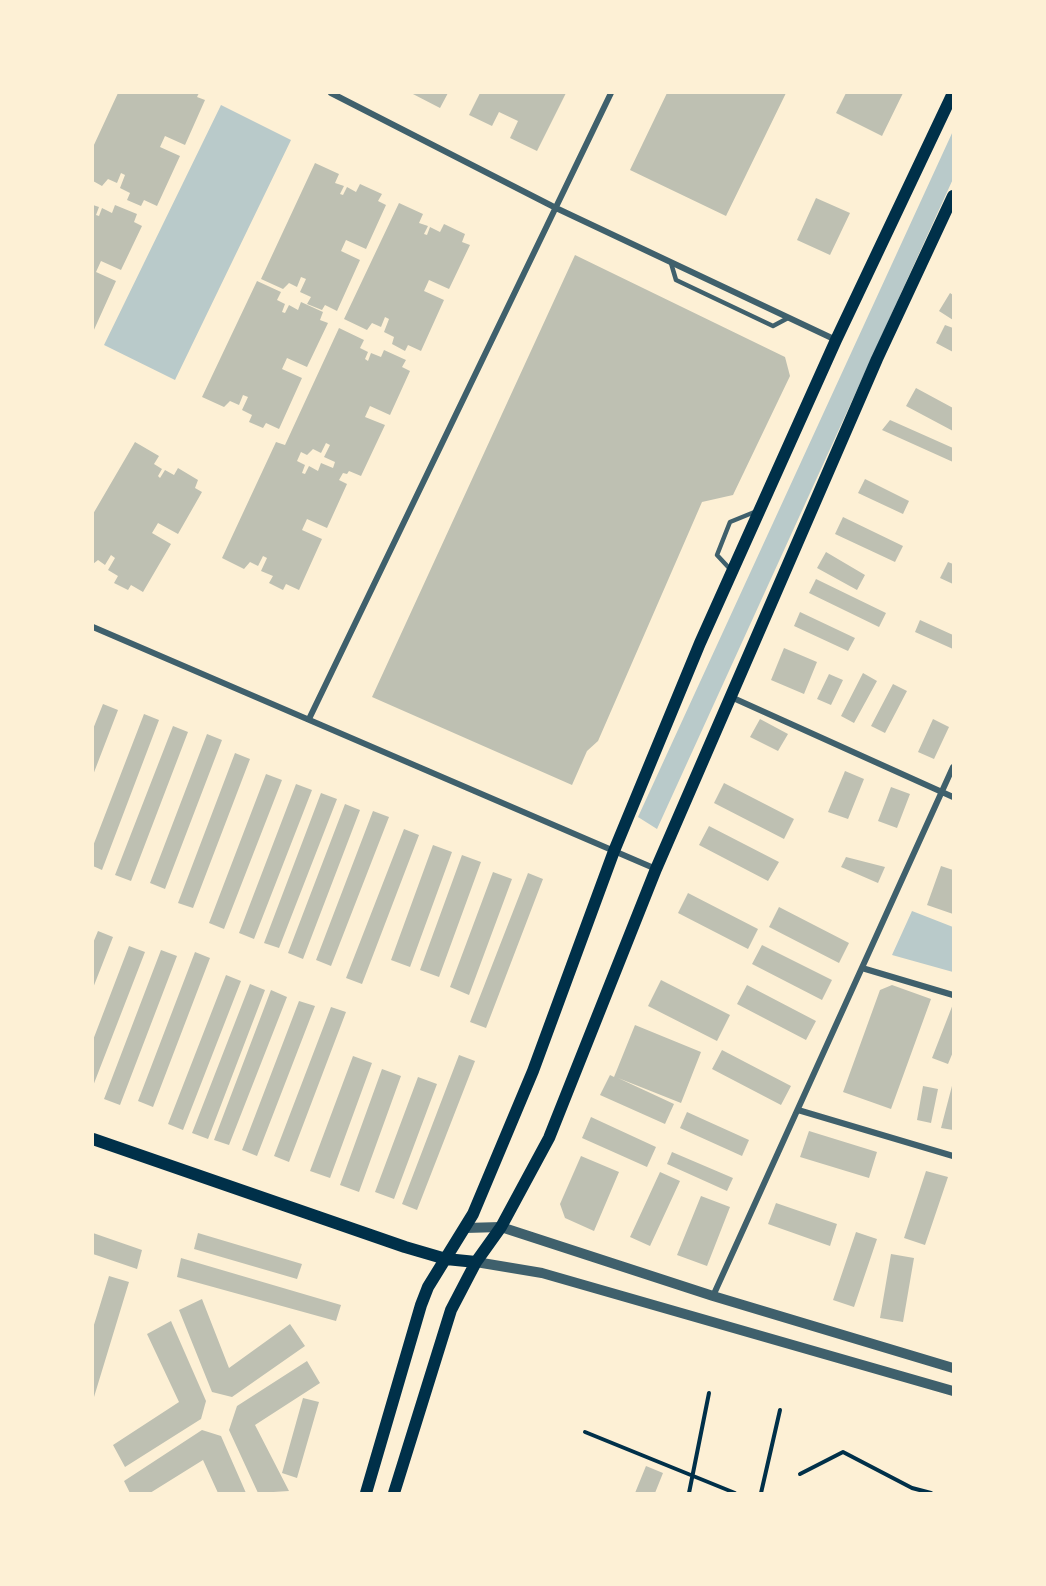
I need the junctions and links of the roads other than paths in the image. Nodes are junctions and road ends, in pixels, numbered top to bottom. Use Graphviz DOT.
graph roads {
  1 [pos="331,93"];
  2 [pos="611,93"];
  3 [pos="952,93"];
  4 [pos="953,195"];
  5 [pos="556,208"];
  6 [pos="671,263"];
  7 [pos="788,318"];
  8 [pos="836,340"];
  9 [pos="760,510"];
  10 [pos="733,571"];
  11 [pos="93,627"];
  12 [pos="730,697"];
  13 [pos="309,719"];
  14 [pos="953,767"];
  15 [pos="942,792"];
  16 [pos="953,797"];
  17 [pos="614,851"];
  18 [pos="656,869"];
  19 [pos="862,968"];
  20 [pos="953,995"];
  21 [pos="798,1110"];
  22 [pos="93,1139"];
  23 [pos="953,1156"];
  24 [pos="501,1227"];
  25 [pos="465,1228"];
  26 [pos="446,1259"];
  27 [pos="476,1262"];
  28 [pos="713,1296"];
  29 [pos="953,1368"];
  30 [pos="953,1391"];
  31 [pos="366,1493"];
  32 [pos="394,1493"];
  1 -- 5 [label="street"];
  2 -- 5 [label="street"];
  3 -- 8 [label="main road"];
  4 -- 12 [label="main road"];
  5 -- 6 [label="street"];
  5 -- 13 [label="street"];
  6 -- 7 [label="street"];
  6 -- 7 [label="lane"];
  7 -- 8 [label="street"];
  8 -- 9 [label="main road"];
  9 -- 10 [label="main road"];
  9 -- 10 [label="lane"];
  10 -- 17 [label="main road"];
  11 -- 13 [label="street"];
  12 -- 15 [label="street"];
  12 -- 18 [label="main road"];
  13 -- 17 [label="street"];
  14 -- 15 [label="street"];
  15 -- 16 [label="street"];
  15 -- 19 [label="street"];
  17 -- 18 [label="street"];
  17 -- 25 [label="main road"];
  18 -- 24 [label="main road"];
  19 -- 20 [label="street"];
  19 -- 21 [label="street"];
  21 -- 23 [label="street"];
  21 -- 28 [label="street"];
  22 -- 26 [label="main road"];
  24 -- 25 [label="street"];
  24 -- 27 [label="main road"];
  24 -- 28 [label="street"];
  25 -- 26 [label="main road"];
  26 -- 27 [label="main road"];
  26 -- 31 [label="main road"];
  27 -- 30 [label="street"];
  27 -- 32 [label="main road"];
  28 -- 29 [label="street"];
}
